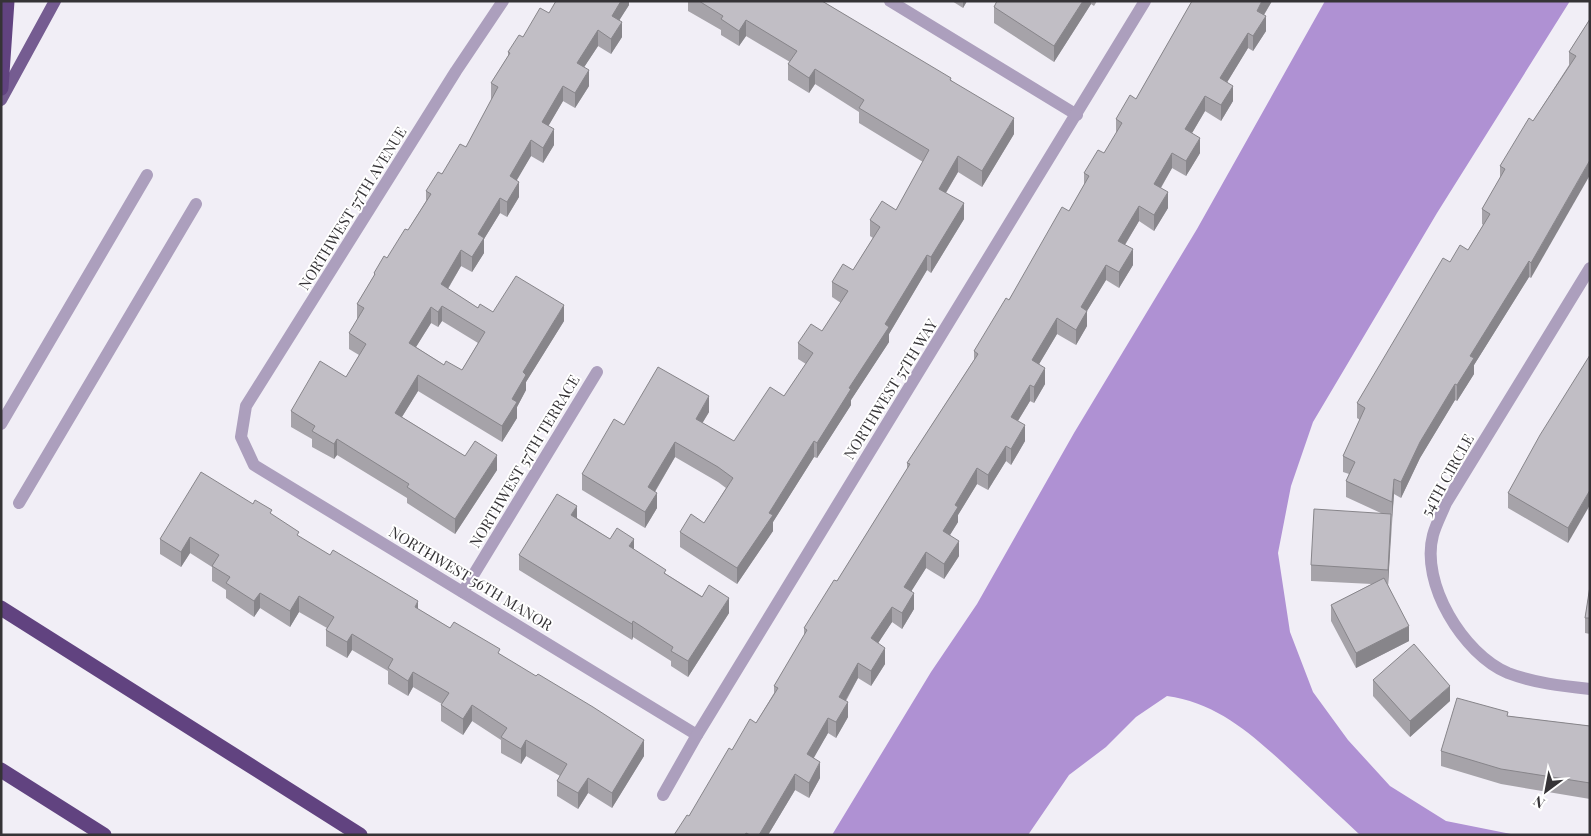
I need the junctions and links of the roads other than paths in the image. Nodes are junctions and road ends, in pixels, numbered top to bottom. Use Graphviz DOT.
graph roads {
  1 [pos="7,1"];
  2 [pos="55,1"];
  3 [pos="503,1"];
  4 [pos="890,1"];
  5 [pos="1145,1"];
  6 [pos="1,88"];
  7 [pos="1,100"];
  8 [pos="1077,115"];
  9 [pos="147,175"];
  10 [pos="196,204"];
  11 [pos="1590,268"];
  12 [pos="597,372"];
  13 [pos="1,424"];
  14 [pos="241,437"];
  15 [pos="19,503"];
  16 [pos="463,592"];
  17 [pos="1,608"];
  18 [pos="1590,689"];
  19 [pos="697,735"];
  20 [pos="1,770"];
  21 [pos="663,795"];
  22 [pos="104,835"];
  23 [pos="360,835"];
  1 -- 6 [label="highway"];
  2 -- 7 [label="main road"];
  3 -- 14 [label="street, NORTHWEST 57TH AVENUE"];
  4 -- 8 [label="street"];
  5 -- 8 [label="street, NORTHWEST 57TH WAY"];
  8 -- 19 [label="street, NORTHWEST 57TH WAY"];
  9 -- 13 [label="street"];
  10 -- 15 [label="street"];
  11 -- 18 [label="street, 54TH CIRCLE"];
  12 -- 16 [label="street, NORTHWEST 57TH TERRACE"];
  14 -- 16 [label="street, NORTHWEST 56TH MANOR"];
  16 -- 19 [label="street, NORTHWEST 56TH MANOR"];
  17 -- 23 [label="highway"];
  19 -- 21 [label="street, NORTHWEST 57TH WAY"];
  20 -- 22 [label="highway"];
}
